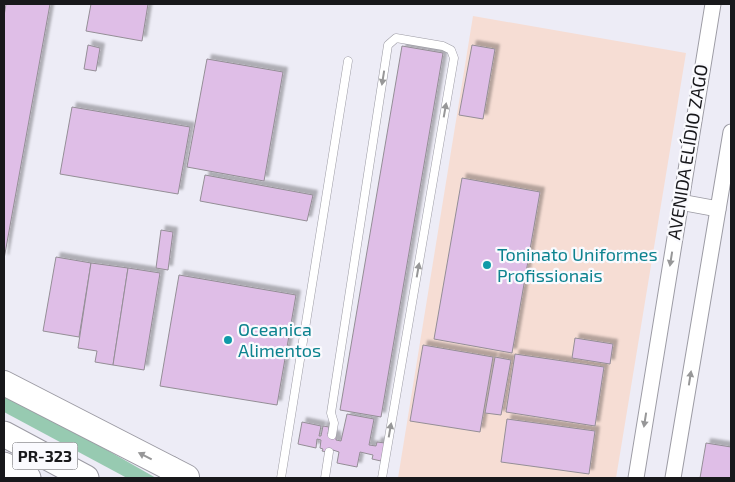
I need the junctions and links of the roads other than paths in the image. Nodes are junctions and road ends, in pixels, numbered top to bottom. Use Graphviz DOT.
graph roads {
  1 [pos="713,4"];
  2 [pos="348,61"];
  3 [pos="731,132"];
  4 [pos="680,202"];
  5 [pos="718,209"];
  6 [pos="4,383"];
  7 [pos="4,434"];
  8 [pos="332,435"];
  9 [pos="329,452"];
  10 [pos="4,465"];
  11 [pos="179,475"];
  12 [pos="28,478"];
  13 [pos="86,478"];
  14 [pos="281,478"];
  15 [pos="325,478"];
  16 [pos="382,478"];
  17 [pos="636,478"];
  18 [pos="673,478"];
  1 -- 4 [label="street, AVENIDA ELÍDIO ZAGO"];
  2 -- 14 [label="lane"];
  3 -- 5 [label="street"];
  4 -- 5 [label="street"];
  4 -- 17 [label="street, AVENIDA ELÍDIO ZAGO, one-way"];
  18 -- 5 [label="street, one-way"];
  11 -- 6 [label="main road, one-way"];
  7 -- 13 [label="highway, PR-323"];
  16 -- 8 [label="lane, one-way"];
  9 -- 15 [label="lane"];
  10 -- 12 [label="highway, PR-323"];
}
